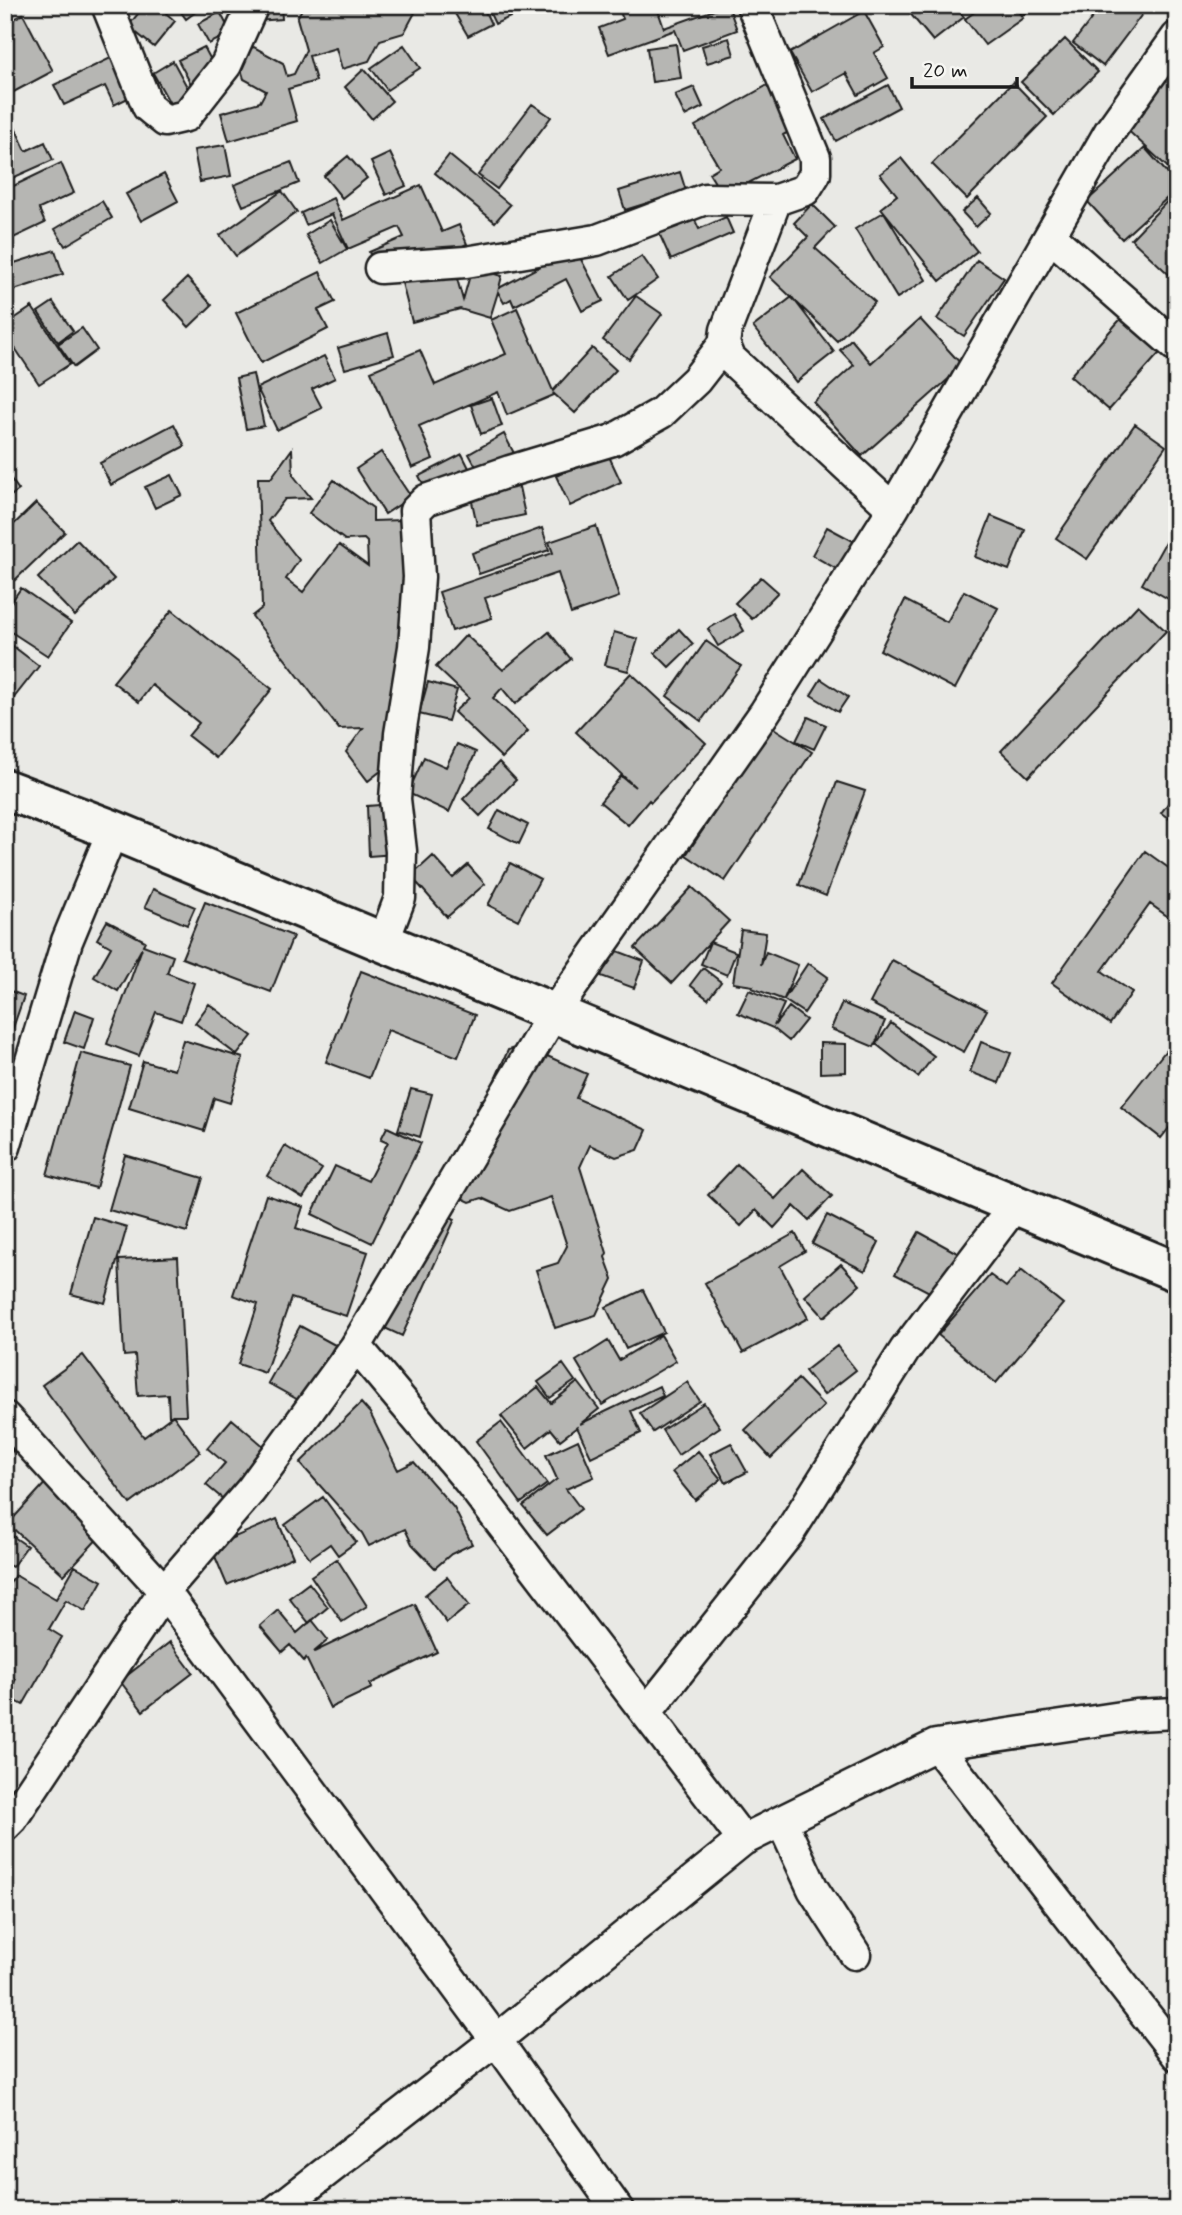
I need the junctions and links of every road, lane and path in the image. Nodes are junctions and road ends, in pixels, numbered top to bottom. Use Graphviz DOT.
graph roads {
  1 [pos="107,5"];
  2 [pos="253,5"];
  3 [pos="752,5"];
  4 [pos="1177,37"];
  5 [pos="776,200"];
  6 [pos="1050,236"];
  7 [pos="380,268"];
  8 [pos="724,344"];
  9 [pos="1177,347"];
  10 [pos="893,509"];
  11 [pos="5,789"];
  12 [pos="113,830"];
  13 [pos="383,943"];
  14 [pos="552,1014"];
  15 [pos="5,1147"];
  16 [pos="1015,1205"];
  17 [pos="1177,1272"];
  18 [pos="356,1346"];
  19 [pos="5,1417"];
  20 [pos="164,1591"];
  21 [pos="646,1713"];
  22 [pos="1177,1713"];
  23 [pos="936,1745"];
  24 [pos="782,1822"];
  25 [pos="5,1826"];
  26 [pos="743,1840"];
  27 [pos="855,1954"];
  28 [pos="496,2040"];
  29 [pos="1177,2055"];
  30 [pos="277,2210"];
  31 [pos="618,2210"];
  1 -- 2 [label="street"];
  3 -- 5 [label="street"];
  4 -- 6 [label="street"];
  5 -- 7 [label="street"];
  5 -- 8 [label="street"];
  6 -- 9 [label="street"];
  6 -- 10 [label="street"];
  8 -- 10 [label="street"];
  8 -- 13 [label="street"];
  10 -- 14 [label="street"];
  11 -- 12 [label="main road"];
  12 -- 13 [label="main road"];
  12 -- 15 [label="street"];
  13 -- 14 [label="main road"];
  14 -- 16 [label="main road"];
  14 -- 18 [label="street"];
  16 -- 17 [label="main road"];
  16 -- 21 [label="street"];
  18 -- 20 [label="street"];
  18 -- 21 [label="street"];
  19 -- 20 [label="street"];
  20 -- 25 [label="street"];
  20 -- 28 [label="street"];
  21 -- 26 [label="street"];
  22 -- 23 [label="street"];
  23 -- 24 [label="street"];
  23 -- 29 [label="street"];
  24 -- 26 [label="street"];
  24 -- 27 [label="street"];
  26 -- 28 [label="street"];
  28 -- 30 [label="street"];
  28 -- 31 [label="street"];
}
